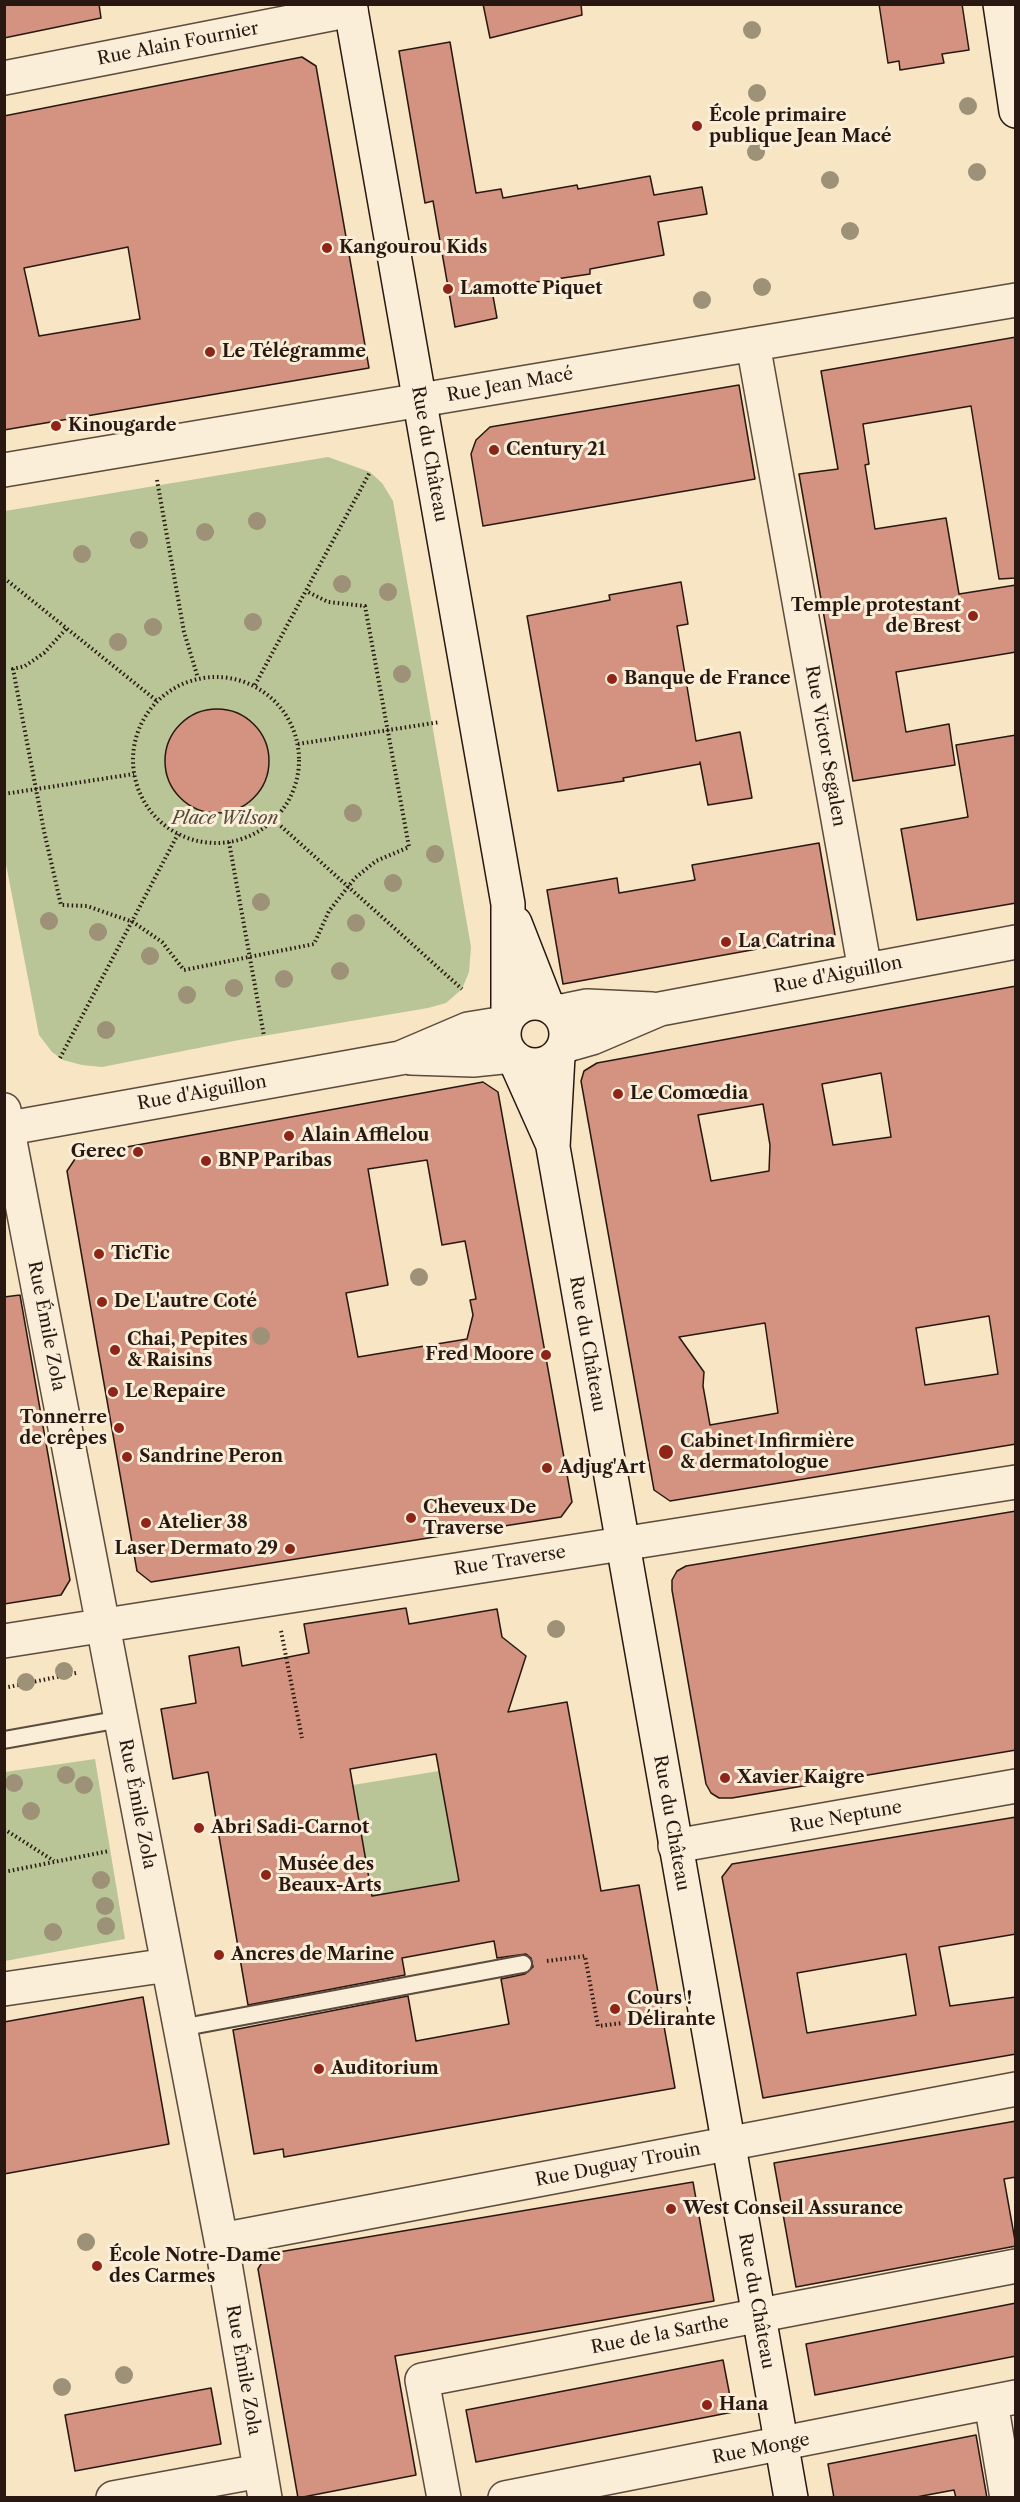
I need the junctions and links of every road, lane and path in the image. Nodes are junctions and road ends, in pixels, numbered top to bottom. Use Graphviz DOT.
graph roads {
  1 [pos="1000,4"];
  2 [pos="350,7"];
  3 [pos="4,78"];
  4 [pos="1016,111"];
  5 [pos="1016,300"];
  6 [pos="753,344"];
  7 [pos="419,400"];
  8 [pos="4,470"];
  9 [pos="370,472"];
  10 [pos="155,474"];
  11 [pos="4,578"];
  12 [pos="306,591"];
  13 [pos="66,629"];
  14 [pos="198,678"];
  15 [pos="255,686"];
  16 [pos="157,701"];
  17 [pos="443,721"];
  18 [pos="387,730"];
  19 [pos="298,744"];
  20 [pos="134,774"];
  21 [pos="36,790"];
  22 [pos="4,794"];
  23 [pos="274,820"];
  24 [pos="178,834"];
  25 [pos="229,842"];
  26 [pos="348,886"];
  27 [pos="508,904"];
  28 [pos="133,922"];
  29 [pos="1016,942"];
  30 [pos="250,958"];
  31 [pos="865,970"];
  32 [pos="462,989"];
  33 [pos="553,1009"];
  34 [pos="660,1009"];
  35 [pos="507,1020"];
  36 [pos="264,1036"];
  37 [pos="561,1051"];
  38 [pos="513,1057"];
  39 [pos="60,1058"];
  40 [pos="400,1058"];
  41 [pos="6,1122"];
  42 [pos="554,1147"];
  43 [pos="1016,1482"];
  44 [pos="622,1544"];
  45 [pos="275,1598"];
  46 [pos="103,1626"];
  47 [pos="4,1641"];
  48 [pos="84,1668"];
  49 [pos="4,1688"];
  50 [pos="121,1719"];
  51 [pos="302,1738"];
  52 [pos="4,1740"];
  53 [pos="1016,1786"];
  54 [pos="4,1829"];
  55 [pos="675,1846"];
  56 [pos="109,1851"];
  57 [pos="54,1861"];
  58 [pos="4,1872"];
  59 [pos="168,1965"];
  60 [pos="523,1965"];
  61 [pos="4,1989"];
  62 [pos="623,2023"];
  63 [pos="180,2028"];
  64 [pos="1016,2089"];
  65 [pos="729,2144"];
  66 [pos="220,2240"];
  67 [pos="1016,2266"];
  68 [pos="759,2316"];
  69 [pos="1003,2399"];
  70 [pos="780,2445"];
  71 [pos="263,2484"];
  72 [pos="538,2494"];
  73 [pos="113,2498"];
  74 [pos="444,2498"];
  75 [pos="505,2498"];
  76 [pos="791,2498"];
  77 [pos="1007,2498"];
  1 -- 4 [label="street"];
  2 -- 3 [label="street, Rue Alain Fournier"];
  2 -- 7 [label="street, Rue du Château"];
  5 -- 6 [label="street, Rue Jean Macé"];
  6 -- 7 [label="street, Rue Jean Macé"];
  6 -- 31 [label="street, Rue Victor Segalen"];
  7 -- 8 [label="street, Rue Jean Macé"];
  7 -- 27 [label="street, Rue du Château"];
  9 -- 12 [label="path"];
  10 -- 14 [label="path"];
  11 -- 13 [label="path"];
  12 -- 15 [label="path"];
  12 -- 18 [label="path"];
  13 -- 16 [label="path"];
  13 -- 21 [label="path"];
  14 -- 15 [label="path"];
  14 -- 16 [label="path"];
  15 -- 19 [label="path"];
  16 -- 20 [label="path"];
  17 -- 18 [label="path"];
  18 -- 19 [label="path"];
  18 -- 26 [label="path"];
  19 -- 23 [label="path"];
  20 -- 21 [label="path"];
  20 -- 24 [label="path"];
  21 -- 22 [label="path"];
  21 -- 28 [label="path"];
  23 -- 25 [label="path"];
  23 -- 26 [label="path"];
  24 -- 25 [label="path"];
  24 -- 28 [label="path"];
  25 -- 30 [label="path"];
  26 -- 30 [label="path"];
  26 -- 32 [label="path"];
  27 -- 33 [label="street, Rue du Château"];
  27 -- 35 [label="street, Rue du Château"];
  28 -- 30 [label="path"];
  28 -- 39 [label="path"];
  29 -- 31 [label="street, Rue d'Aiguillon"];
  30 -- 36 [label="path"];
  31 -- 34 [label="street, Rue d'Aiguillon"];
  33 -- 34 [label="street, Rue d'Aiguillon"];
  33 -- 35 [label="street"];
  33 -- 37 [label="street"];
  34 -- 37 [label="street, Rue d'Aiguillon"];
  35 -- 38 [label="street"];
  35 -- 40 [label="street, Rue d'Aiguillon"];
  37 -- 38 [label="street"];
  37 -- 42 [label="street, Rue du Château"];
  38 -- 40 [label="street, Rue d'Aiguillon"];
  38 -- 42 [label="street, Rue du Château"];
  40 -- 41 [label="street, Rue d'Aiguillon"];
  41 -- 46 [label="street, Rue Émile Zola"];
  42 -- 44 [label="street, Rue du Château"];
  43 -- 44 [label="street, Rue Traverse"];
  44 -- 45 [label="street, Rue Traverse"];
  44 -- 55 [label="street, Rue du Château"];
  45 -- 46 [label="street, Rue Traverse"];
  45 -- 51 [label="path"];
  46 -- 47 [label="street, Rue Traverse"];
  46 -- 50 [label="street, Rue Émile Zola"];
  48 -- 49 [label="path"];
  50 -- 52 [label="lane"];
  50 -- 59 [label="street, Rue Émile Zola"];
  53 -- 55 [label="street, Rue Neptune"];
  54 -- 57 [label="path"];
  55 -- 65 [label="street, Rue du Château"];
  56 -- 57 [label="path"];
  57 -- 58 [label="path"];
  59 -- 61 [label="street"];
  59 -- 63 [label="street, Rue Émile Zola"];
  60 -- 62 [label="path"];
  60 -- 63 [label="lane"];
  63 -- 66 [label="street, Rue Émile Zola"];
  64 -- 65 [label="street, Rue Duguay Trouin"];
  65 -- 66 [label="street, Rue Duguay Trouin"];
  65 -- 68 [label="street, Rue du Château"];
  66 -- 71 [label="street, Rue Émile Zola"];
  67 -- 68 [label="street, Rue de la Sarthe"];
  68 -- 70 [label="street, Rue du Château"];
  68 -- 74 [label="street, Rue de la Sarthe"];
  69 -- 70 [label="street, Rue Monge"];
  69 -- 77 [label="street"];
  70 -- 72 [label="street, Rue Monge"];
  70 -- 76 [label="street, Rue du Château"];
  71 -- 73 [label="street"];
  72 -- 75 [label="street, Rue Monge"];
}
